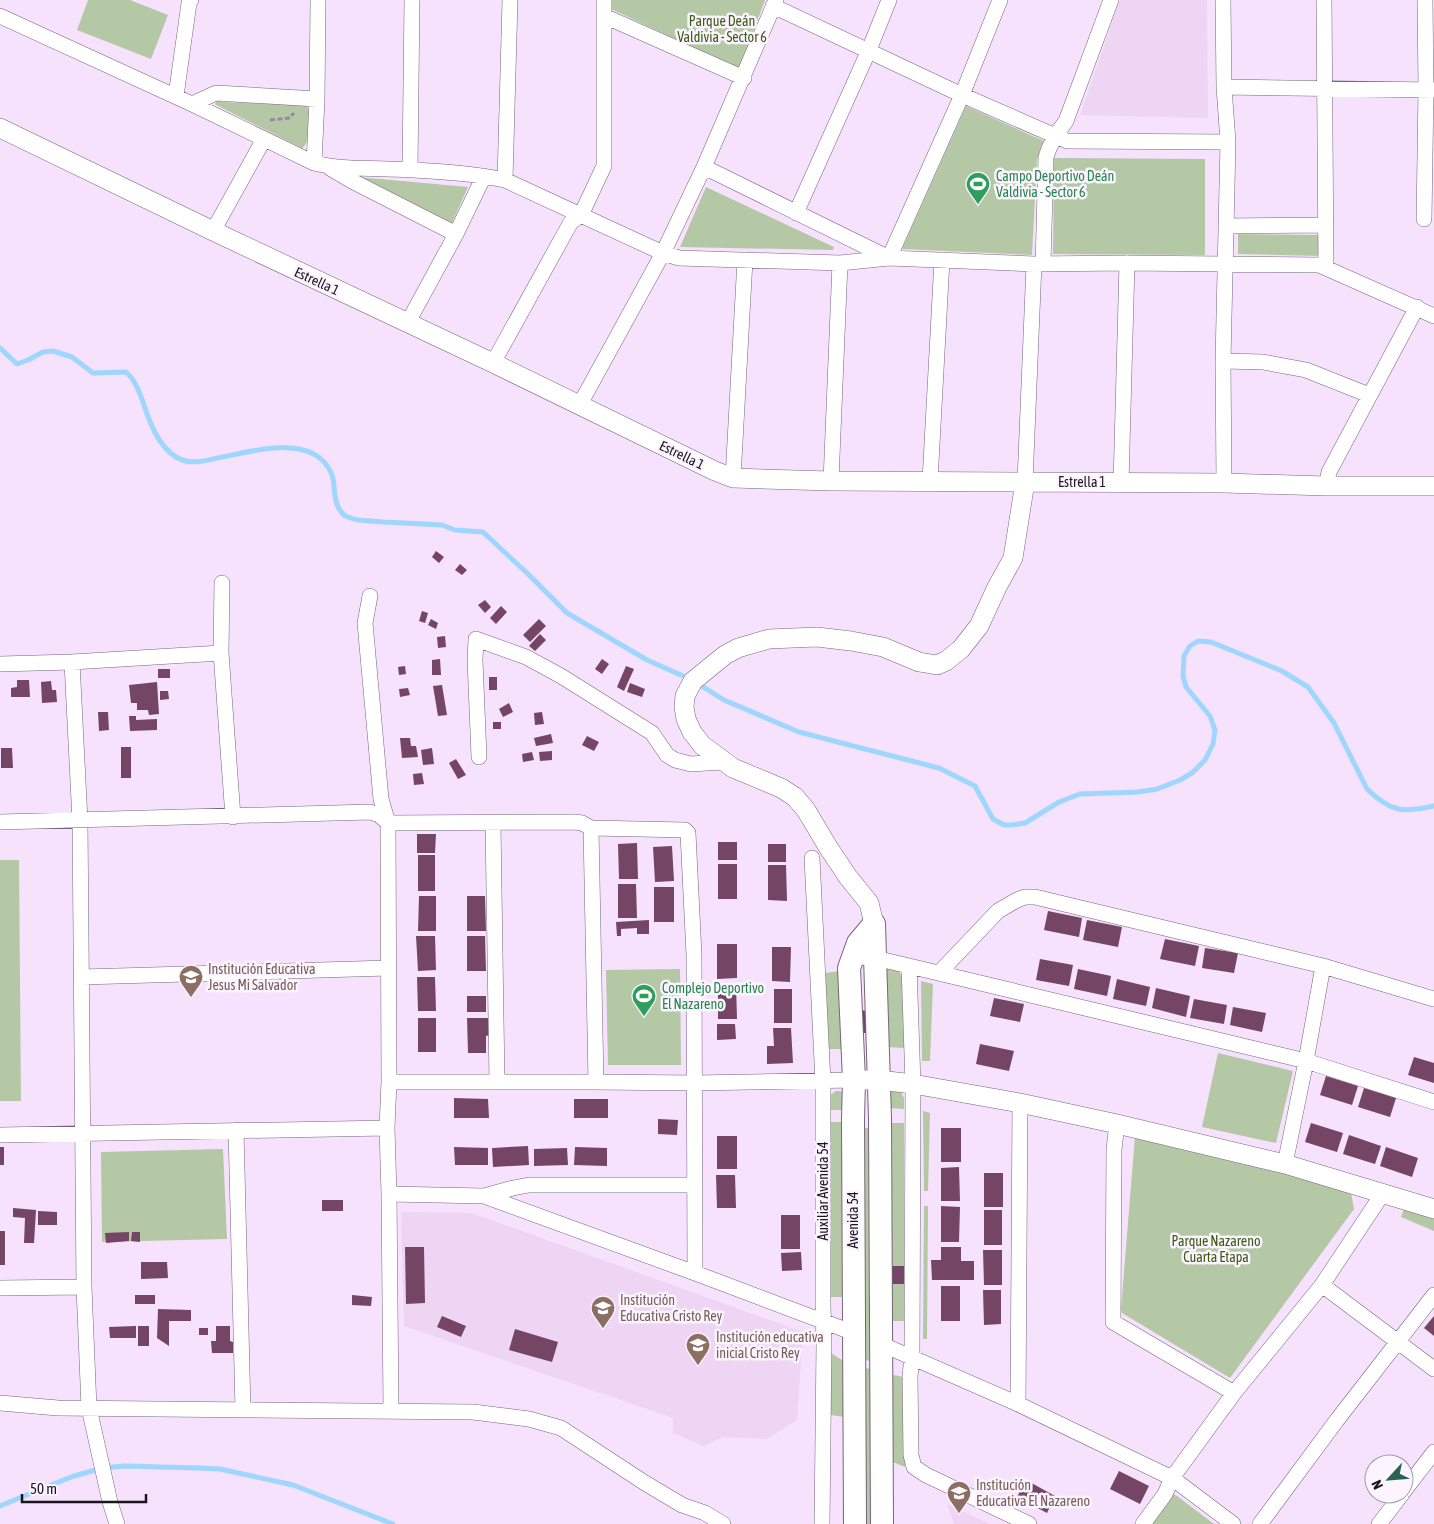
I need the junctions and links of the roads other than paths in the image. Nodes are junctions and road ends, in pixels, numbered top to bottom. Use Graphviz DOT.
graph roads {
  1 [pos="190,0"];
  2 [pos="318,0"];
  3 [pos="412,0"];
  4 [pos="510,0"];
  5 [pos="604,0"];
  6 [pos="889,0"];
  7 [pos="1000,0"];
  8 [pos="1111,0"];
  9 [pos="1222,0"];
  10 [pos="1324,0"];
  11 [pos="1425,0"];
  12 [pos="774,3"];
  13 [pos="0,16"];
  14 [pos="604,16"];
  15 [pos="869,50"];
  16 [pos="744,78"];
  17 [pos="1224,87"];
  18 [pos="1326,88"];
  19 [pos="1430,90"];
  20 [pos="962,95"];
  21 [pos="176,96"];
  22 [pos="317,99"];
  23 [pos="192,104"];
  24 [pos="0,128"];
  25 [pos="266,133"];
  26 [pos="1055,137"];
  27 [pos="1228,142"];
  28 [pos="321,165"];
  29 [pos="704,167"];
  30 [pos="410,169"];
  31 [pos="484,176"];
  32 [pos="505,180"];
  33 [pos="796,213"];
  34 [pos="581,215"];
  35 [pos="1424,219"];
  36 [pos="1326,225"];
  37 [pos="1226,226"];
  38 [pos="213,231"];
  39 [pos="456,234"];
  40 [pos="663,253"];
  41 [pos="889,258"];
  42 [pos="745,260"];
  43 [pos="942,260"];
  44 [pos="840,263"];
  45 [pos="1128,263"];
  46 [pos="1226,263"];
  47 [pos="1038,264"];
  48 [pos="1326,267"];
  49 [pos="1417,307"];
  50 [pos="1434,316"];
  51 [pos="407,324"];
  52 [pos="1223,361"];
  53 [pos="493,364"];
  54 [pos="1369,395"];
  55 [pos="579,406"];
  56 [pos="733,478"];
  57 [pos="930,480"];
  58 [pos="831,481"];
  59 [pos="1025,482"];
  60 [pos="1121,482"];
  61 [pos="1224,483"];
  62 [pos="1432,483"];
  63 [pos="1326,486"];
  64 [pos="222,583"];
  65 [pos="370,596"];
  66 [pos="221,653"];
  67 [pos="72,662"];
  68 [pos="0,664"];
  69 [pos="479,757"];
  70 [pos="723,762"];
  71 [pos="232,817"];
  72 [pos="80,821"];
  73 [pos="0,822"];
  74 [pos="388,824"];
  75 [pos="493,824"];
  76 [pos="591,828"];
  77 [pos="812,858"];
  78 [pos="874,924"];
  79 [pos="874,958"];
  80 [pos="852,959"];
  81 [pos="910,966"];
  82 [pos="1323,966"];
  83 [pos="388,968"];
  84 [pos="940,973"];
  85 [pos="82,977"];
  86 [pos="1434,1000"];
  87 [pos="1306,1061"];
  88 [pos="854,1080"];
  89 [pos="879,1080"];
  90 [pos="389,1082"];
  91 [pos="497,1082"];
  92 [pos="596,1082"];
  93 [pos="823,1082"];
  94 [pos="695,1083"];
  95 [pos="913,1084"];
  96 [pos="1434,1102"];
  97 [pos="1020,1103"];
  98 [pos="1117,1124"];
  99 [pos="387,1128"];
  100 [pos="236,1130"];
  101 [pos="84,1134"];
  102 [pos="0,1135"];
  103 [pos="1285,1164"];
  104 [pos="695,1185"];
  105 [pos="1383,1193"];
  106 [pos="389,1194"];
  107 [pos="484,1196"];
  108 [pos="1434,1209"];
  109 [pos="694,1273"];
  110 [pos="1322,1285"];
  111 [pos="84,1286"];
  112 [pos="0,1288"];
  113 [pos="1434,1295"];
  114 [pos="823,1322"];
  115 [pos="854,1333"];
  116 [pos="1398,1342"];
  117 [pos="881,1344"];
  118 [pos="912,1358"];
  119 [pos="1434,1369"];
  120 [pos="1234,1393"];
  121 [pos="0,1403"];
  122 [pos="1018,1404"];
  123 [pos="89,1408"];
  124 [pos="243,1410"];
  125 [pos="391,1410"];
  126 [pos="1434,1452"];
  127 [pos="1172,1478"];
  128 [pos="1414,1478"];
  129 [pos="1394,1504"];
  130 [pos="117,1524"];
  131 [pos="723,1524"];
  132 [pos="822,1524"];
  133 [pos="855,1524"];
  134 [pos="882,1524"];
  135 [pos="1029,1524"];
  136 [pos="1143,1524"];
  137 [pos="1233,1524"];
  138 [pos="1260,1524"];
  139 [pos="1379,1524"];
  1 -- 21 [label="street"];
  2 -- 22 [label="street"];
  3 -- 30 [label="street"];
  4 -- 32 [label="street"];
  5 -- 14 [label="street"];
  6 -- 15 [label="street"];
  7 -- 20 [label="street"];
  8 -- 26 [label="street"];
  9 -- 17 [label="street"];
  10 -- 18 [label="street"];
  11 -- 19 [label="street"];
  12 -- 15 [label="street"];
  12 -- 16 [label="street"];
  13 -- 21 [label="street"];
  14 -- 16 [label="street"];
  14 -- 34 [label="street"];
  15 -- 20 [label="street"];
  15 -- 33 [label="street"];
  16 -- 29 [label="street"];
  17 -- 18 [label="street"];
  17 -- 27 [label="street"];
  18 -- 19 [label="street"];
  18 -- 36 [label="street"];
  19 -- 35 [label="street"];
  20 -- 26 [label="street"];
  20 -- 41 [label="street"];
  21 -- 23 [label="street"];
  22 -- 23 [label="street"];
  22 -- 28 [label="street"];
  23 -- 25 [label="street"];
  24 -- 38 [label="street, Estrella 1"];
  25 -- 28 [label="street"];
  25 -- 38 [label="street"];
  26 -- 27 [label="street"];
  26 -- 47 [label="street"];
  27 -- 37 [label="street"];
  28 -- 30 [label="street"];
  28 -- 39 [label="street"];
  29 -- 33 [label="street"];
  29 -- 40 [label="street"];
  30 -- 31 [label="street"];
  31 -- 32 [label="street"];
  31 -- 39 [label="street"];
  32 -- 34 [label="street"];
  33 -- 41 [label="street"];
  34 -- 40 [label="street"];
  34 -- 53 [label="street"];
  36 -- 37 [label="street"];
  36 -- 48 [label="street"];
  37 -- 46 [label="street"];
  38 -- 51 [label="street, Estrella 1"];
  39 -- 51 [label="street"];
  40 -- 42 [label="street"];
  40 -- 55 [label="street"];
  41 -- 43 [label="street"];
  41 -- 44 [label="street"];
  42 -- 44 [label="street"];
  42 -- 56 [label="street"];
  43 -- 47 [label="street"];
  43 -- 57 [label="street"];
  44 -- 58 [label="street"];
  45 -- 46 [label="street"];
  45 -- 47 [label="street"];
  45 -- 60 [label="street"];
  46 -- 48 [label="street"];
  46 -- 52 [label="street"];
  47 -- 59 [label="street"];
  48 -- 49 [label="street"];
  49 -- 50 [label="street"];
  49 -- 54 [label="street"];
  51 -- 53 [label="street, Estrella 1"];
  52 -- 54 [label="street"];
  52 -- 61 [label="street"];
  53 -- 55 [label="street, Estrella 1"];
  54 -- 63 [label="street"];
  55 -- 56 [label="street, Estrella 1"];
  56 -- 58 [label="street, Estrella 1"];
  57 -- 58 [label="street, Estrella 1"];
  57 -- 59 [label="street, Estrella 1"];
  59 -- 60 [label="street, Estrella 1"];
  59 -- 70 [label="street"];
  60 -- 61 [label="street, Estrella 1"];
  61 -- 63 [label="street, Estrella 1"];
  62 -- 63 [label="street, Estrella 1"];
  64 -- 66 [label="street"];
  65 -- 74 [label="street"];
  66 -- 67 [label="street"];
  66 -- 71 [label="street"];
  67 -- 68 [label="street"];
  67 -- 72 [label="street"];
  69 -- 70 [label="street"];
  70 -- 78 [label="street"];
  71 -- 72 [label="street"];
  71 -- 74 [label="street"];
  72 -- 73 [label="street"];
  72 -- 85 [label="street"];
  74 -- 75 [label="street"];
  74 -- 83 [label="street"];
  75 -- 76 [label="street"];
  75 -- 91 [label="street"];
  76 -- 92 [label="street"];
  76 -- 94 [label="street"];
  77 -- 93 [label="street, Auxiliar Avenida 54"];
  78 -- 79 [label="main road, Avenida 54"];
  78 -- 80 [label="main road, Avenida 54"];
  79 -- 80 [label="street"];
  79 -- 81 [label="street"];
  79 -- 89 [label="main road, Avenida 54"];
  80 -- 88 [label="main road, Avenida 54"];
  81 -- 84 [label="street"];
  81 -- 95 [label="street"];
  82 -- 84 [label="street"];
  82 -- 86 [label="street"];
  82 -- 87 [label="street"];
  83 -- 85 [label="street"];
  83 -- 90 [label="street"];
  84 -- 87 [label="street"];
  85 -- 101 [label="street"];
  87 -- 96 [label="street"];
  87 -- 103 [label="street"];
  88 -- 89 [label="street"];
  88 -- 93 [label="street"];
  88 -- 115 [label="main road, Avenida 54"];
  89 -- 95 [label="street"];
  89 -- 117 [label="main road, Avenida 54"];
  90 -- 91 [label="street"];
  90 -- 99 [label="street"];
  91 -- 92 [label="street"];
  92 -- 94 [label="street"];
  93 -- 94 [label="street"];
  93 -- 114 [label="street, Auxiliar Avenida 54"];
  94 -- 104 [label="street"];
  95 -- 97 [label="street"];
  95 -- 118 [label="street"];
  97 -- 98 [label="street"];
  97 -- 122 [label="street"];
  98 -- 103 [label="street"];
  98 -- 120 [label="street"];
  99 -- 100 [label="street"];
  99 -- 106 [label="street"];
  100 -- 101 [label="street"];
  100 -- 124 [label="street"];
  101 -- 102 [label="street"];
  101 -- 111 [label="street"];
  103 -- 105 [label="street"];
  104 -- 107 [label="street"];
  104 -- 109 [label="street"];
  105 -- 108 [label="street"];
  105 -- 110 [label="street"];
  106 -- 107 [label="street"];
  106 -- 125 [label="street"];
  107 -- 109 [label="street"];
  109 -- 114 [label="street"];
  110 -- 116 [label="street"];
  110 -- 120 [label="street"];
  111 -- 112 [label="street"];
  111 -- 123 [label="street"];
  113 -- 116 [label="street"];
  114 -- 115 [label="street"];
  114 -- 132 [label="street, Auxiliar Avenida 54"];
  115 -- 133 [label="main road, Avenida 54"];
  116 -- 119 [label="street"];
  116 -- 138 [label="street"];
  117 -- 118 [label="street"];
  117 -- 134 [label="main road, Avenida 54"];
  118 -- 122 [label="street"];
  118 -- 135 [label="street"];
  120 -- 127 [label="street"];
  121 -- 123 [label="street"];
  122 -- 127 [label="street"];
  123 -- 124 [label="street"];
  123 -- 130 [label="street"];
  124 -- 125 [label="street"];
  125 -- 131 [label="street"];
  126 -- 128 [label="street"];
  127 -- 136 [label="street"];
  127 -- 137 [label="street"];
  129 -- 139 [label="street"];
}
